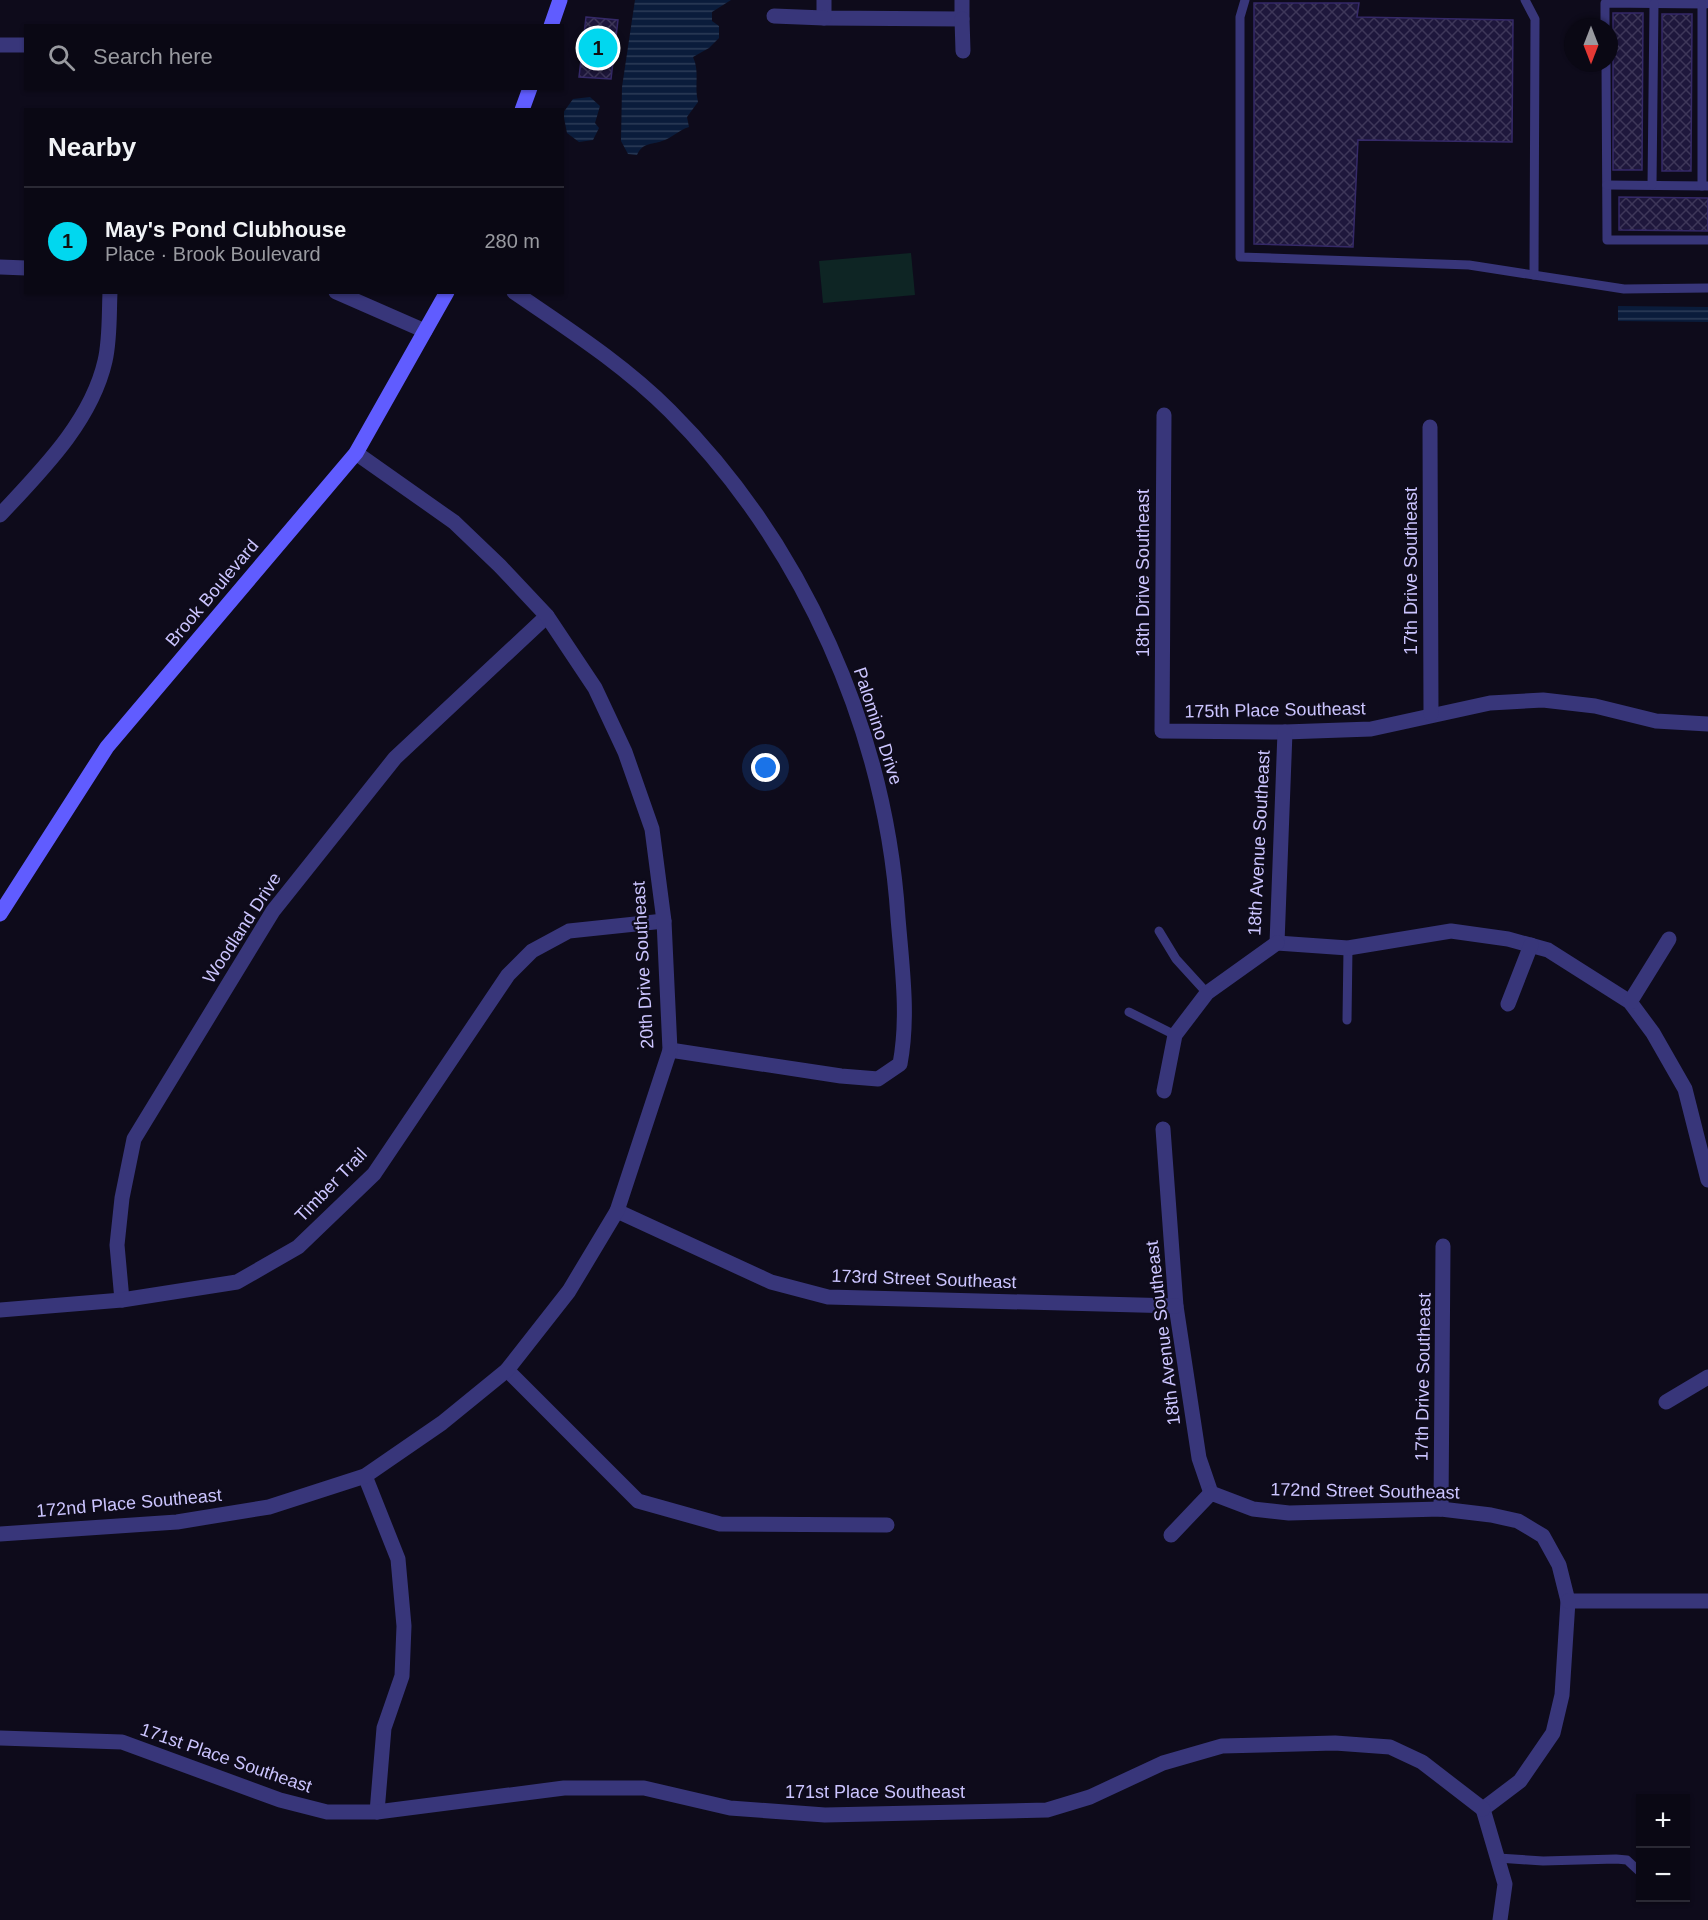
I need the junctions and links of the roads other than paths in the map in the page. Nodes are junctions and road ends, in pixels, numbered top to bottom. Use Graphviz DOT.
graph roads {
  1 [pos="560,0"];
  2 [pos="824,0"];
  3 [pos="962,0"];
  4 [pos="1245,0"];
  5 [pos="1525,0"];
  6 [pos="1654,4"];
  7 [pos="1705,4"];
  8 [pos="774,16"];
  9 [pos="824,18"];
  10 [pos="1605,18"];
  11 [pos="962,19"];
  12 [pos="552,24"];
  13 [pos="0,45"];
  14 [pos="24,45"];
  15 [pos="963,51"];
  16 [pos="1606,72"];
  17 [pos="529,90"];
  18 [pos="523,108"];
  19 [pos="1606,185"];
  20 [pos="1652,185"];
  21 [pos="1705,186"];
  22 [pos="1708,240"];
  23 [pos="0,267"];
  24 [pos="24,268"];
  25 [pos="1534,275"];
  26 [pos="1708,288"];
  27 [pos="110,294"];
  28 [pos="341,294"];
  29 [pos="446,294"];
  30 [pos="517,294"];
  31 [pos="425,331"];
  32 [pos="1164,415"];
  33 [pos="1430,427"];
  34 [pos="356,453"];
  35 [pos="0,515"];
  36 [pos="547,616"];
  37 [pos="1431,714"];
  38 [pos="1708,724"];
  39 [pos="1162,731"];
  40 [pos="1285,732"];
  41 [pos="0,915"];
  42 [pos="664,921"];
  43 [pos="1160,931"];
  44 [pos="1669,939"];
  45 [pos="1277,943"];
  46 [pos="1531,945"];
  47 [pos="1348,948"];
  48 [pos="1208,993"];
  49 [pos="1630,1002"];
  50 [pos="1508,1004"];
  51 [pos="1129,1012"];
  52 [pos="1347,1020"];
  53 [pos="1175,1035"];
  54 [pos="670,1050"];
  55 [pos="1164,1091"];
  56 [pos="1163,1129"];
  57 [pos="1708,1180"];
  58 [pos="617,1211"];
  59 [pos="1443,1246"];
  60 [pos="122,1300"];
  61 [pos="1176,1306"];
  62 [pos="0,1311"];
  63 [pos="507,1370"];
  64 [pos="1708,1377"];
  65 [pos="1666,1402"];
  66 [pos="365,1476"];
  67 [pos="1211,1493"];
  68 [pos="1441,1509"];
  69 [pos="887,1525"];
  70 [pos="0,1534"];
  71 [pos="1171,1535"];
  72 [pos="1568,1601"];
  73 [pos="1708,1601"];
  74 [pos="0,1738"];
  75 [pos="1483,1809"];
  76 [pos="377,1812"];
  77 [pos="1497,1858"];
  78 [pos="1636,1868"];
  79 [pos="1500,1920"];
  1 -- 12 [label="street"];
  2 -- 9 [label="street"];
  3 -- 11 [label="street"];
  4 -- 25 [label="lane"];
  5 -- 25 [label="lane"];
  6 -- 7 [label="lane"];
  6 -- 10 [label="lane"];
  6 -- 20 [label="lane"];
  7 -- 21 [label="lane"];
  8 -- 9 [label="street"];
  9 -- 11 [label="street"];
  11 -- 15 [label="street"];
  13 -- 14 [label="street"];
  16 -- 19 [label="lane"];
  17 -- 18 [label="street"];
  19 -- 20 [label="lane"];
  19 -- 22 [label="lane"];
  20 -- 21 [label="lane"];
  23 -- 24 [label="street"];
  25 -- 26 [label="lane"];
  27 -- 35 [label="street"];
  28 -- 31 [label="street"];
  29 -- 31 [label="street, Brook Boulevard"];
  30 -- 54 [label="street, Palomino Drive"];
  31 -- 34 [label="street, Brook Boulevard"];
  32 -- 39 [label="street, 18th Drive Southeast"];
  33 -- 37 [label="street, 17th Drive Southeast"];
  34 -- 36 [label="street, 20th Drive Southeast"];
  34 -- 41 [label="street, Brook Boulevard"];
  36 -- 42 [label="street, 20th Drive Southeast"];
  36 -- 60 [label="street, Woodland Drive"];
  37 -- 38 [label="street, 175th Place Southeast"];
  37 -- 40 [label="street, 175th Place Southeast"];
  39 -- 40 [label="street, 175th Place Southeast"];
  40 -- 45 [label="street, 18th Avenue Southeast"];
  42 -- 54 [label="street, 20th Drive Southeast"];
  42 -- 60 [label="street, Timber Trail"];
  43 -- 48 [label="lane"];
  44 -- 49 [label="street"];
  45 -- 47 [label="street"];
  45 -- 48 [label="street, 18th Avenue Southeast"];
  46 -- 47 [label="street"];
  46 -- 49 [label="street"];
  46 -- 50 [label="street"];
  47 -- 52 [label="lane"];
  48 -- 53 [label="street, 18th Avenue Southeast"];
  49 -- 57 [label="street"];
  51 -- 53 [label="lane"];
  53 -- 55 [label="street, 18th Avenue Southeast"];
  54 -- 58 [label="street, 20th Drive Southeast"];
  56 -- 61 [label="street, 18th Avenue Southeast"];
  58 -- 61 [label="street, 173rd Street Southeast"];
  58 -- 63 [label="street, 20th Drive Southeast"];
  59 -- 68 [label="street, 17th Drive Southeast"];
  60 -- 62 [label="street, Timber Trail"];
  61 -- 67 [label="street, 18th Avenue Southeast"];
  63 -- 66 [label="street, 20th Drive Southeast"];
  63 -- 69 [label="street"];
  64 -- 65 [label="street"];
  66 -- 70 [label="street, 172nd Place Southeast"];
  66 -- 76 [label="street"];
  67 -- 68 [label="street, 172nd Street Southeast"];
  67 -- 71 [label="street"];
  68 -- 72 [label="street, 172nd Street Southeast"];
  72 -- 73 [label="street"];
  72 -- 75 [label="street, 172nd Street Southeast"];
  74 -- 76 [label="street, 171st Place Southeast"];
  75 -- 76 [label="street, 171st Place Southeast"];
  75 -- 77 [label="street"];
  77 -- 78 [label="lane"];
  77 -- 79 [label="street"];
}
